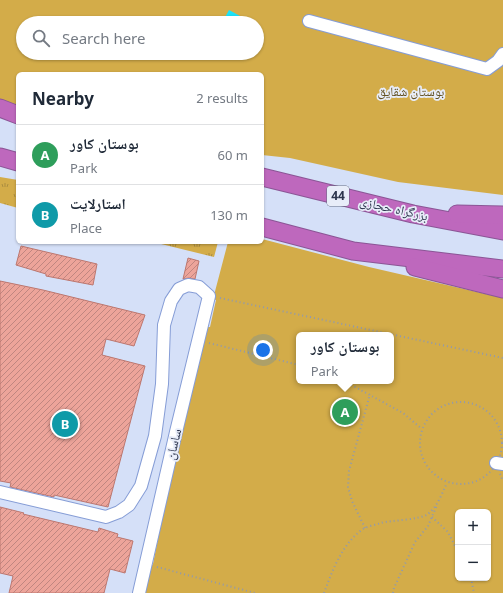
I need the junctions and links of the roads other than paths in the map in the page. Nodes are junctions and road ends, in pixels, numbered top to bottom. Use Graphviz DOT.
graph roads {
  1 [pos="309,21"];
  2 [pos="503,54"];
  3 [pos="0,108"];
  4 [pos="16,114"];
  5 [pos="0,115"];
  6 [pos="16,119"];
  7 [pos="0,157"];
  8 [pos="0,162"];
  9 [pos="16,162"];
  10 [pos="16,163"];
  11 [pos="264,177"];
  12 [pos="413,214"];
  13 [pos="503,215"];
  14 [pos="264,228"];
  15 [pos="503,230"];
  16 [pos="353,251"];
  17 [pos="503,269"];
  18 [pos="503,289"];
  19 [pos="0,492"];
  20 [pos="139,593"];
  1 -- 2 [label="street"];
  3 -- 4 [label="highway"];
  5 -- 6 [label="highway"];
  7 -- 9 [label="highway"];
  8 -- 10 [label="highway"];
  11 -- 12 [label="highway, بزرگراه حجازی / 44"];
  12 -- 13 [label="highway"];
  12 -- 15 [label="highway, بزرگراه حجازی / 44"];
  14 -- 16 [label="highway"];
  16 -- 17 [label="highway"];
  16 -- 18 [label="highway"];
  19 -- 20 [label="street, ساسان"];
}
